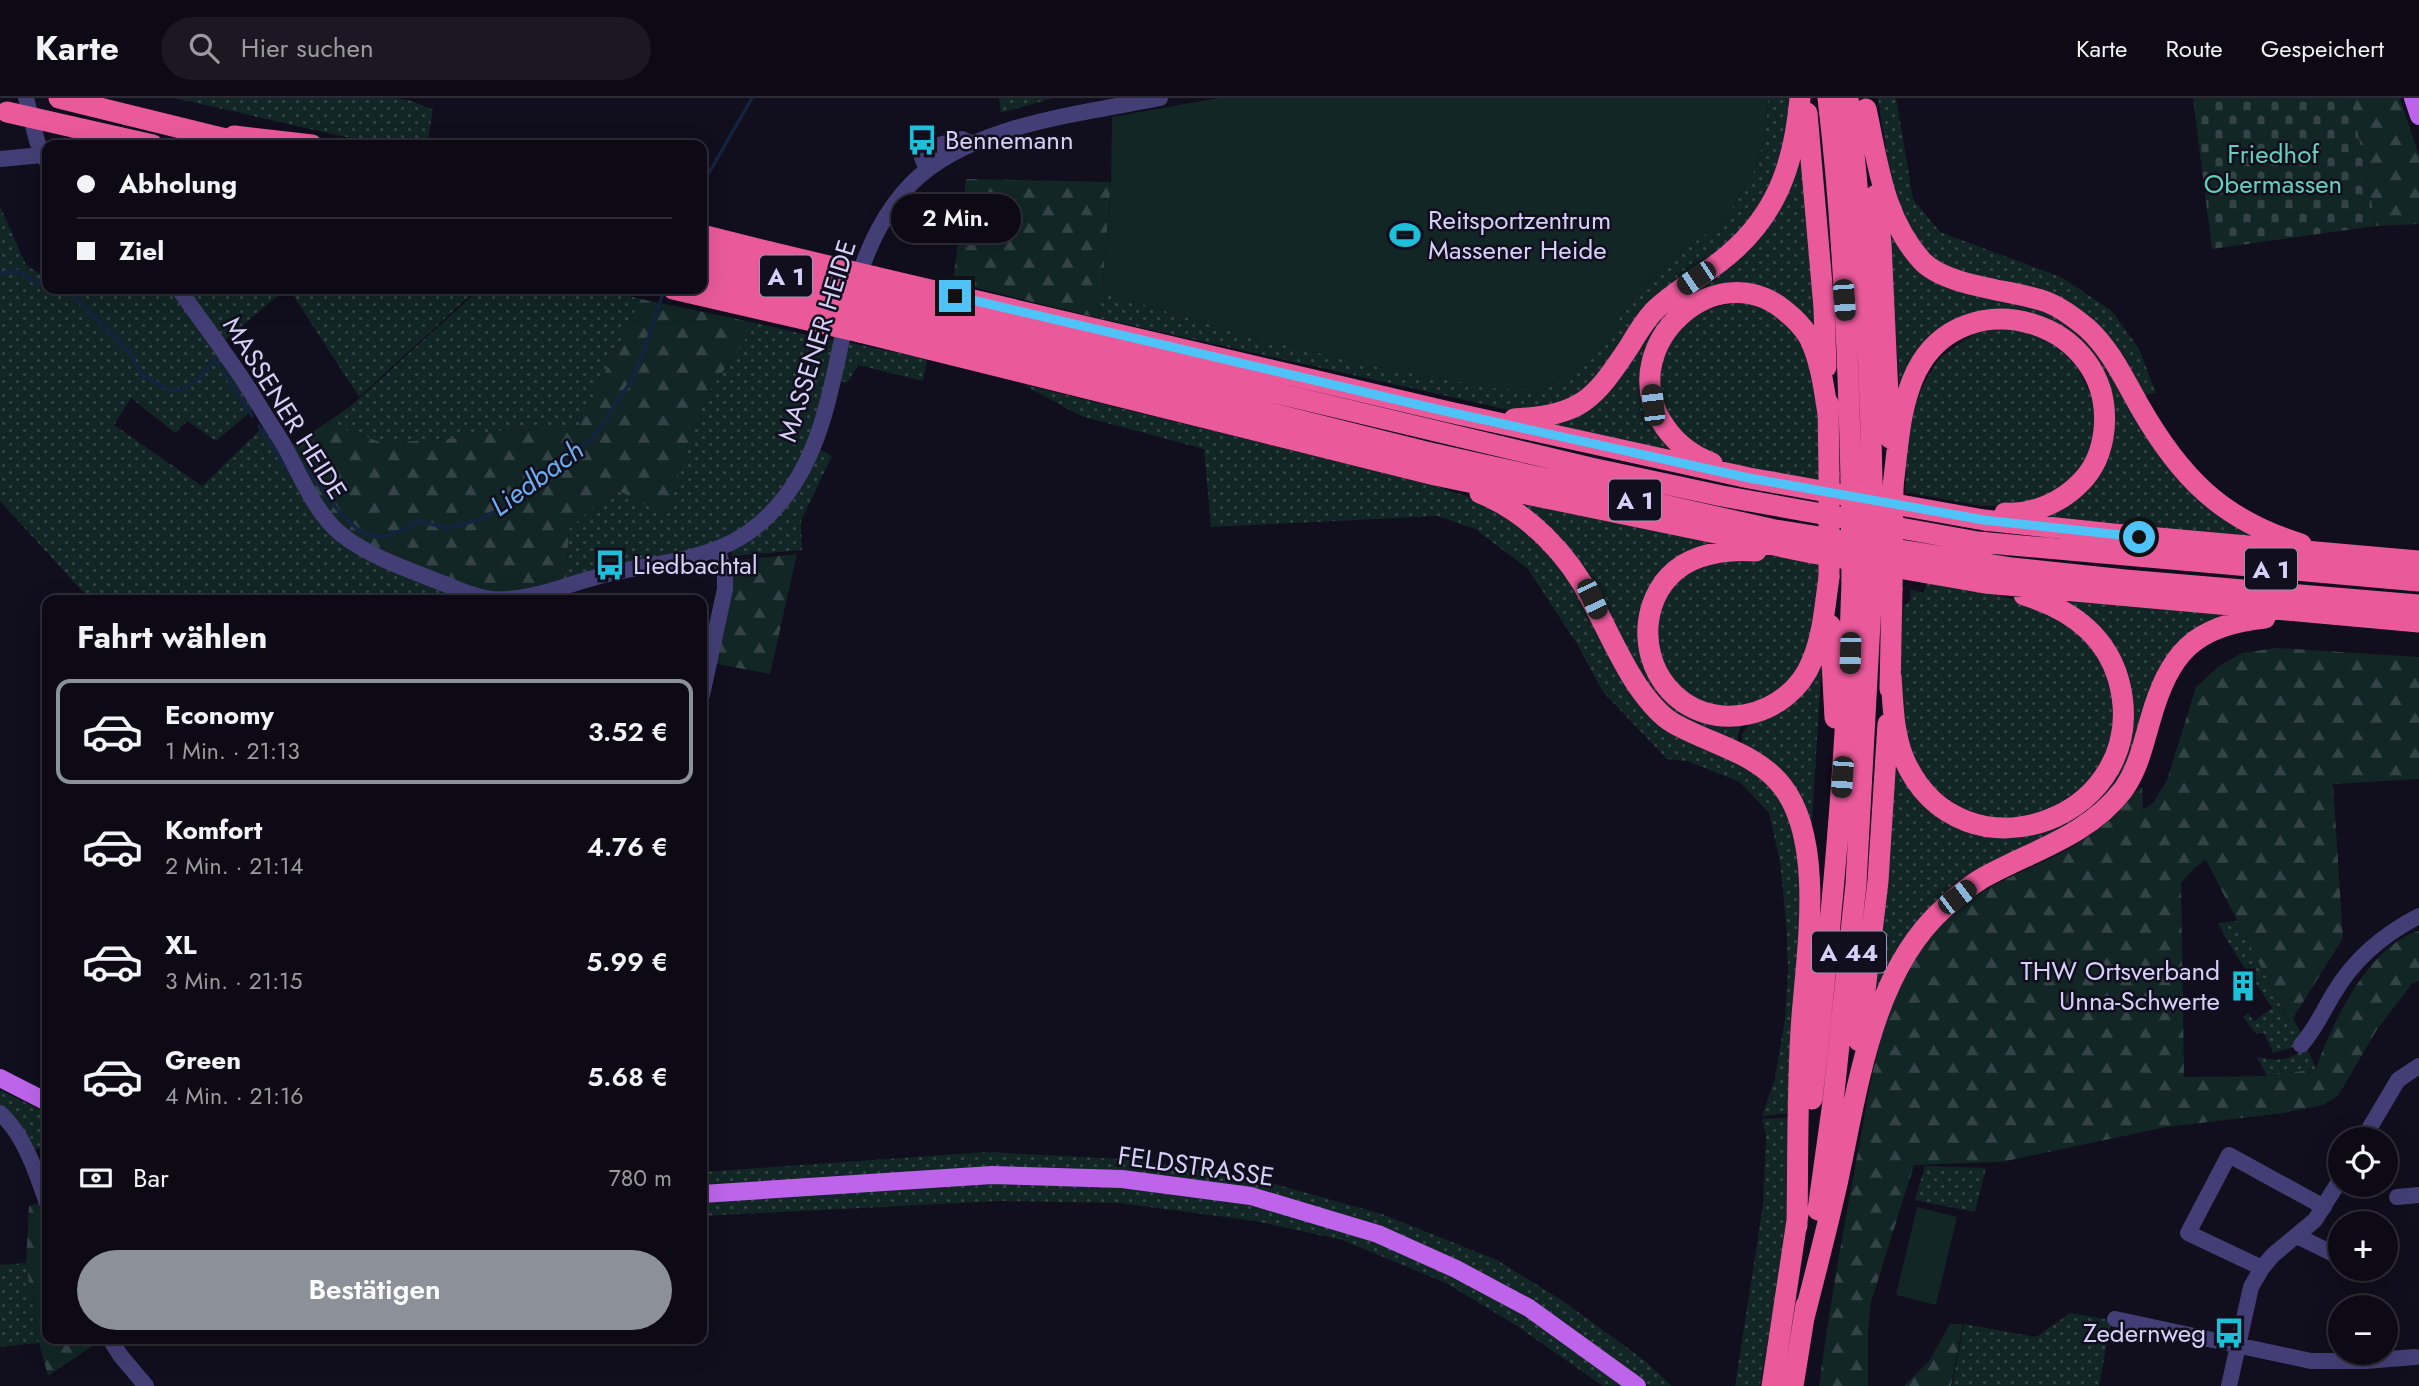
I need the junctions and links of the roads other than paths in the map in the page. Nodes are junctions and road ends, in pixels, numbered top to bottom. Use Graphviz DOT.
graph roads {
  1 [pos="26,98"];
  2 [pos="1160,98"];
  3 [pos="1800,98"];
  4 [pos="1805,98"];
  5 [pos="1828,98"];
  6 [pos="2413,98"];
  7 [pos="64,99"];
  8 [pos="1859,102"];
  9 [pos="3,111"];
  10 [pos="2419,116"];
  11 [pos="73,127"];
  12 [pos="194,131"];
  13 [pos="110,140"];
  14 [pos="131,140"];
  15 [pos="230,140"];
  16 [pos="270,140"];
  17 [pos="972,144"];
  18 [pos="42,149"];
  19 [pos="42,158"];
  20 [pos="0,159"];
  21 [pos="928,170"];
  22 [pos="707,237"];
  23 [pos="707,257"];
  24 [pos="707,277"];
  25 [pos="707,292"];
  26 [pos="182,294"];
  27 [pos="867,305"];
  28 [pos="1449,412"];
  29 [pos="1828,414"];
  30 [pos="1435,475"];
  31 [pos="1749,478"];
  32 [pos="1872,482"];
  33 [pos="1922,508"];
  34 [pos="718,549"];
  35 [pos="1812,553"];
  36 [pos="2344,555"];
  37 [pos="2419,561"];
  38 [pos="1829,577"];
  39 [pos="2419,581"];
  40 [pos="1985,583"];
  41 [pos="1872,585"];
  42 [pos="473,595"];
  43 [pos="533,595"];
  44 [pos="2419,604"];
  45 [pos="2312,614"];
  46 [pos="2419,622"];
  47 [pos="707,672"];
  48 [pos="1891,676"];
  49 [pos="1841,802"];
  50 [pos="2419,916"];
  51 [pos="2301,1045"];
  52 [pos="2419,1066"];
  53 [pos="0,1078"];
  54 [pos="42,1099"];
  55 [pos="0,1113"];
  56 [pos="2370,1127"];
  57 [pos="1846,1143"];
  58 [pos="42,1191"];
  59 [pos="707,1194"];
  60 [pos="2419,1195"];
  61 [pos="2330,1197"];
  62 [pos="2398,1197"];
  63 [pos="2324,1208"];
  64 [pos="1797,1226"];
  65 [pos="2297,1236"];
  66 [pos="2328,1251"];
  67 [pos="2262,1268"];
  68 [pos="1804,1318"];
  69 [pos="2115,1319"];
  70 [pos="113,1344"];
  71 [pos="2237,1345"];
  72 [pos="2418,1355"];
  73 [pos="146,1386"];
  74 [pos="1637,1386"];
  75 [pos="1772,1386"];
  76 [pos="1793,1386"];
  77 [pos="2229,1386"];
  1 -- 18 [label="street"];
  2 -- 17 [label="street, MASSENER HEIDE"];
  3 -- 28 [label="highway"];
  4 -- 29 [label="highway"];
  5 -- 32 [label="highway, A 44"];
  6 -- 10 [label="main road"];
  7 -- 12 [label="highway"];
  8 -- 32 [label="highway, A 44"];
  8 -- 36 [label="highway"];
  9 -- 11 [label="highway, bridge"];
  11 -- 13 [label="highway"];
  11 -- 14 [label="highway"];
  12 -- 15 [label="highway"];
  12 -- 16 [label="highway"];
  17 -- 21 [label="street, MASSENER HEIDE"];
  17 -- 21 [label="street, MASSENER HEIDE"];
  19 -- 20 [label="street"];
  21 -- 34 [label="street, MASSENER HEIDE"];
  22 -- 27 [label="highway, bridge"];
  23 -- 27 [label="highway, A 1, bridge"];
  24 -- 27 [label="highway, A 1, bridge"];
  25 -- 27 [label="highway, bridge"];
  26 -- 42 [label="street, MASSENER HEIDE"];
  27 -- 28 [label="highway"];
  27 -- 30 [label="highway"];
  27 -- 39 [label="highway, A 1"];
  27 -- 44 [label="highway, A 1"];
  28 -- 31 [label="highway"];
  29 -- 31 [label="highway"];
  29 -- 38 [label="highway, bridge"];
  30 -- 35 [label="highway"];
  30 -- 64 [label="highway"];
  31 -- 33 [label="highway"];
  32 -- 33 [label="highway"];
  32 -- 41 [label="highway, A 44, bridge"];
  33 -- 36 [label="highway"];
  34 -- 43 [label="street, MASSENER HEIDE"];
  34 -- 47 [label="street"];
  35 -- 38 [label="highway"];
  35 -- 40 [label="highway"];
  36 -- 37 [label="highway"];
  38 -- 49 [label="highway"];
  40 -- 45 [label="highway"];
  40 -- 48 [label="highway"];
  41 -- 48 [label="highway"];
  41 -- 49 [label="highway, A 44"];
  41 -- 68 [label="highway, A 44"];
  45 -- 46 [label="highway"];
  45 -- 57 [label="highway"];
  48 -- 57 [label="highway"];
  49 -- 64 [label="highway, A 44"];
  50 -- 51 [label="street"];
  52 -- 56 [label="street"];
  53 -- 54 [label="main road"];
  55 -- 58 [label="street"];
  57 -- 68 [label="highway"];
  59 -- 74 [label="main road, FELDSTRASSE"];
  60 -- 62 [label="street"];
  61 -- 63 [label="street"];
  63 -- 65 [label="street"];
  63 -- 67 [label="street"];
  64 -- 75 [label="highway, A 44"];
  65 -- 66 [label="street"];
  65 -- 67 [label="street"];
  67 -- 71 [label="street"];
  68 -- 76 [label="highway, A 44"];
  69 -- 71 [label="street"];
  70 -- 73 [label="street"];
  71 -- 72 [label="street"];
  71 -- 77 [label="street"];
}
